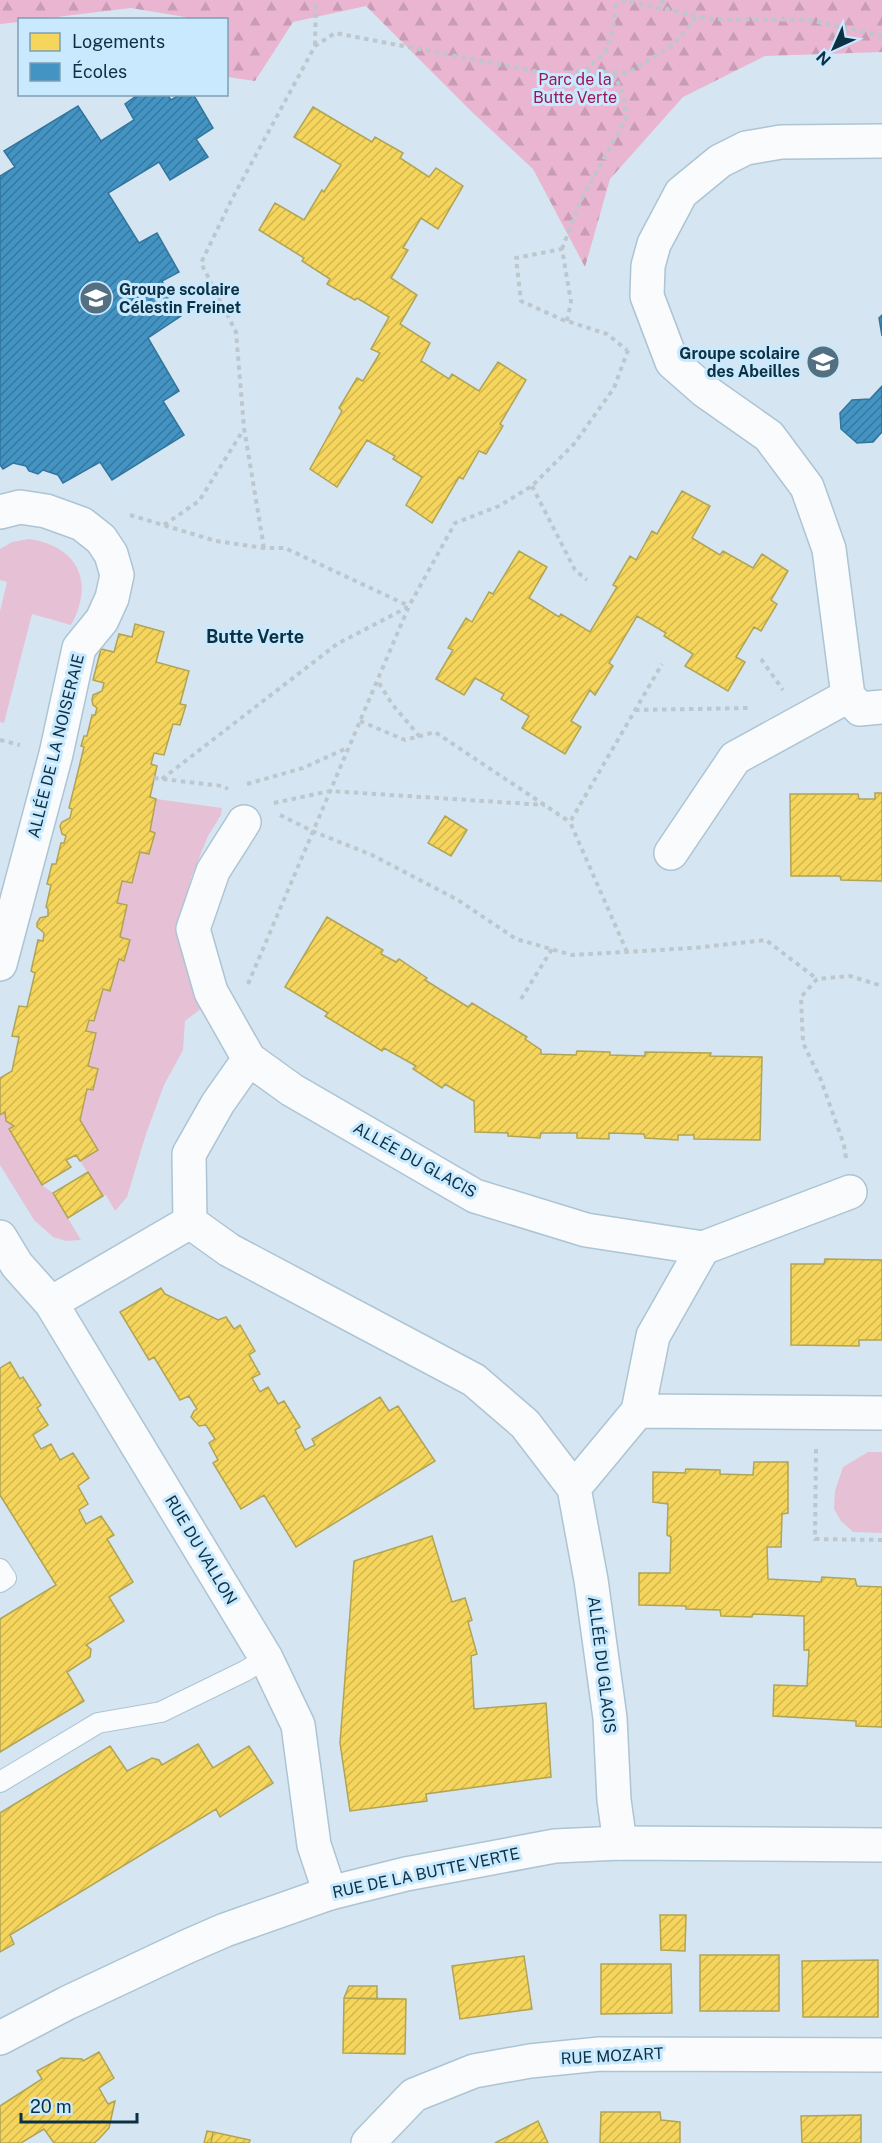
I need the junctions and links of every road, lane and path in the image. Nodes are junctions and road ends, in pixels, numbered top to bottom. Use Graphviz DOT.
graph roads {
  1 [pos="316,0"];
  2 [pos="616,0"];
  3 [pos="621,0"];
  4 [pos="661,0"];
  5 [pos="670,12"];
  6 [pos="696,18"];
  7 [pos="882,36"];
  8 [pos="315,46"];
  9 [pos="585,70"];
  10 [pos="613,72"];
  11 [pos="882,141"];
  12 [pos="562,249"];
  13 [pos="567,321"];
  14 [pos="663,336"];
  15 [pos="628,350"];
  16 [pos="244,428"];
  17 [pos="532,486"];
  18 [pos="0,512"];
  19 [pos="264,548"];
  20 [pos="587,580"];
  21 [pos="409,606"];
  22 [pos="662,664"];
  23 [pos="379,683"];
  24 [pos="849,696"];
  25 [pos="882,707"];
  26 [pos="634,710"];
  27 [pos="804,720"];
  28 [pos="360,721"];
  29 [pos="420,737"];
  30 [pos="348,748"];
  31 [pos="154,778"];
  32 [pos="161,780"];
  33 [pos="240,785"];
  34 [pos="232,788"];
  35 [pos="330,791"];
  36 [pos="545,805"];
  37 [pos="253,814"];
  38 [pos="570,822"];
  39 [pos="312,831"];
  40 [pos="671,853"];
  41 [pos="552,949"];
  42 [pos="627,952"];
  43 [pos="0,964"];
  44 [pos="817,979"];
  45 [pos="882,986"];
  46 [pos="521,999"];
  47 [pos="231,1027"];
  48 [pos="249,1059"];
  49 [pos="849,1192"];
  50 [pos="190,1222"];
  51 [pos="0,1238"];
  52 [pos="703,1248"];
  53 [pos="51,1302"];
  54 [pos="638,1411"];
  55 [pos="882,1413"];
  56 [pos="816,1448"];
  57 [pos="574,1488"];
  58 [pos="882,1540"];
  59 [pos="0,1569"];
  60 [pos="0,1582"];
  61 [pos="266,1658"];
  62 [pos="0,1782"];
  63 [pos="620,1843"];
  64 [pos="882,1845"];
  65 [pos="330,1893"];
  66 [pos="0,2038"];
  67 [pos="882,2055"];
  68 [pos="368,2143"];
  1 -- 8 [label="path"];
  2 -- 9 [label="path"];
  3 -- 5 [label="path"];
  4 -- 5 [label="path"];
  5 -- 6 [label="path"];
  6 -- 7 [label="path"];
  6 -- 10 [label="path"];
  8 -- 9 [label="path"];
  8 -- 16 [label="path"];
  9 -- 10 [label="path"];
  10 -- 12 [label="path"];
  11 -- 14 [label="street"];
  12 -- 13 [label="path"];
  12 -- 13 [label="path"];
  13 -- 15 [label="path"];
  14 -- 15 [label="path"];
  14 -- 24 [label="street"];
  15 -- 17 [label="path"];
  16 -- 19 [label="path"];
  16 -- 19 [label="path"];
  17 -- 20 [label="path"];
  17 -- 21 [label="path"];
  18 -- 43 [label="street, ALLÉE DE LA NOISERAIE"];
  19 -- 21 [label="path"];
  21 -- 28 [label="path"];
  21 -- 32 [label="path"];
  22 -- 26 [label="path"];
  23 -- 29 [label="path"];
  24 -- 25 [label="street"];
  24 -- 27 [label="street"];
  26 -- 27 [label="path"];
  26 -- 38 [label="path"];
  27 -- 40 [label="street"];
  28 -- 29 [label="path"];
  28 -- 30 [label="path"];
  29 -- 36 [label="path"];
  30 -- 33 [label="path"];
  30 -- 35 [label="path"];
  31 -- 32 [label="path"];
  32 -- 34 [label="path"];
  35 -- 36 [label="path"];
  35 -- 37 [label="path"];
  35 -- 39 [label="path"];
  36 -- 38 [label="path"];
  37 -- 39 [label="path"];
  37 -- 47 [label="street, ALLÉE DU GLACIS"];
  38 -- 42 [label="path"];
  39 -- 41 [label="path"];
  39 -- 47 [label="path"];
  41 -- 42 [label="path"];
  41 -- 46 [label="path"];
  42 -- 44 [label="path"];
  44 -- 45 [label="path"];
  44 -- 49 [label="path"];
  47 -- 48 [label="street, ALLÉE DU GLACIS"];
  48 -- 50 [label="street"];
  48 -- 52 [label="street, ALLÉE DU GLACIS"];
  49 -- 52 [label="street, ALLÉE DU GLACIS"];
  50 -- 53 [label="street"];
  50 -- 57 [label="street, ALLÉE DU GLACIS"];
  51 -- 53 [label="street, RUE DU VALLON"];
  52 -- 54 [label="street"];
  53 -- 61 [label="street, RUE DU VALLON"];
  54 -- 55 [label="street"];
  54 -- 57 [label="street"];
  56 -- 58 [label="path"];
  57 -- 63 [label="street, ALLÉE DU GLACIS"];
  59 -- 60 [label="lane"];
  61 -- 62 [label="lane"];
  61 -- 65 [label="street, RUE DU VALLON"];
  63 -- 64 [label="street, RUE DE LA BUTTE VERTE"];
  63 -- 65 [label="street, RUE DE LA BUTTE VERTE"];
  65 -- 66 [label="street, RUE DE LA BUTTE VERTE"];
  67 -- 68 [label="street, RUE MOZART"];
}
